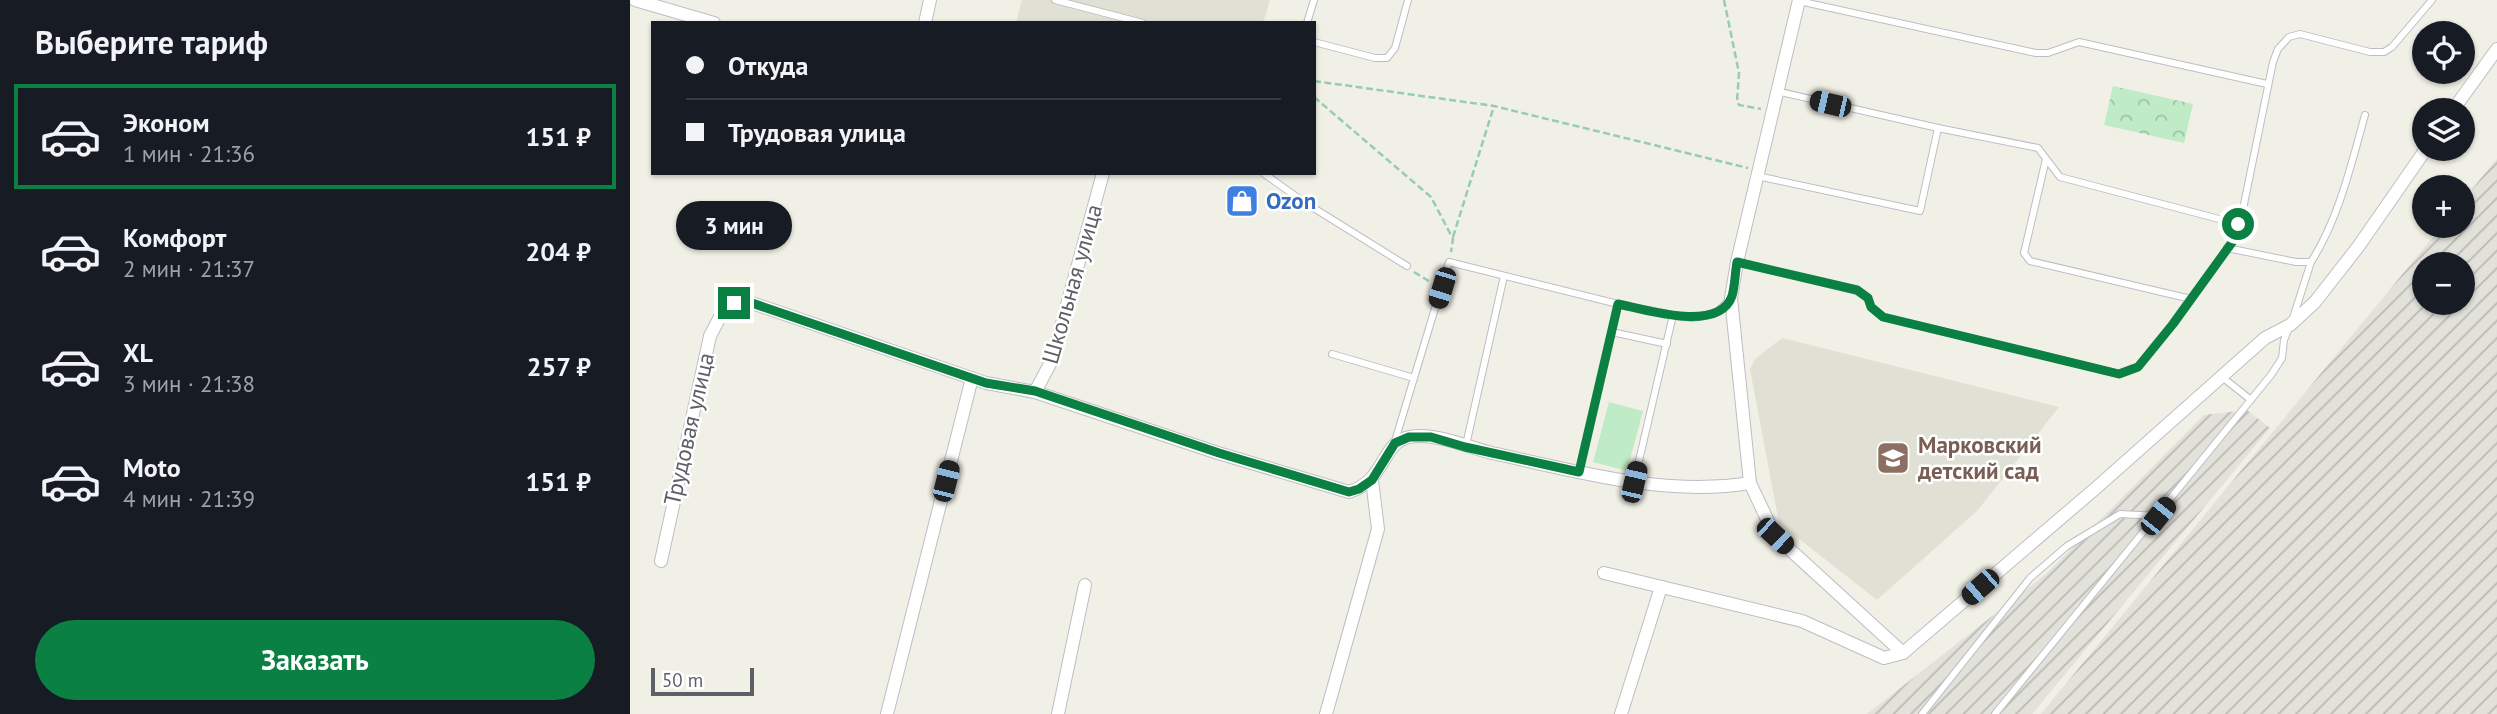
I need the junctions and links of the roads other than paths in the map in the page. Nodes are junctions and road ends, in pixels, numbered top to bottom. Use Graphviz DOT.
graph roads {
  1 [pos="635,0"];
  2 [pos="930,0"];
  3 [pos="1055,0"];
  4 [pos="1314,0"];
  5 [pos="1408,0"];
  6 [pos="1799,0"];
  7 [pos="2432,0"];
  8 [pos="707,21"];
  9 [pos="925,21"];
  10 [pos="1135,21"];
  11 [pos="1308,21"];
  12 [pos="1316,43"];
  13 [pos="2497,49"];
  14 [pos="2267,84"];
  15 [pos="1776,91"];
  16 [pos="2462,98"];
  17 [pos="2365,116"];
  18 [pos="1938,128"];
  19 [pos="2046,159"];
  20 [pos="2418,161"];
  21 [pos="1757,173"];
  22 [pos="1102,175"];
  23 [pos="1267,175"];
  24 [pos="2238,224"];
  25 [pos="2227,248"];
  26 [pos="1737,262"];
  27 [pos="2311,262"];
  28 [pos="1407,266"];
  29 [pos="1504,276"];
  30 [pos="1731,298"];
  31 [pos="2191,299"];
  32 [pos="1618,304"];
  33 [pos="1673,315"];
  34 [pos="2290,325"];
  35 [pos="1612,332"];
  36 [pos="1667,344"];
  37 [pos="1332,355"];
  38 [pos="2222,377"];
  39 [pos="972,378"];
  40 [pos="1414,378"];
  41 [pos="1035,391"];
  42 [pos="2251,400"];
  43 [pos="1395,443"];
  44 [pos="1465,447"];
  45 [pos="1579,472"];
  46 [pos="1372,480"];
  47 [pos="1634,482"];
  48 [pos="1750,483"];
  49 [pos="2158,516"];
  50 [pos="662,561"];
  51 [pos="1604,573"];
  52 [pos="1085,585"];
  53 [pos="1661,587"];
  54 [pos="1903,653"];
  55 [pos="887,714"];
  56 [pos="1058,714"];
  57 [pos="1326,714"];
  58 [pos="1621,714"];
  59 [pos="1922,714"];
  60 [pos="1995,714"];
  1 -- 8 [label="street"];
  2 -- 9 [label="street"];
  3 -- 10 [label="lane"];
  4 -- 11 [label="lane"];
  5 -- 12 [label="lane"];
  6 -- 14 [label="lane"];
  6 -- 15 [label="street"];
  7 -- 14 [label="lane"];
  13 -- 16 [label="street"];
  14 -- 24 [label="lane"];
  15 -- 18 [label="lane"];
  15 -- 21 [label="street"];
  17 -- 27 [label="lane"];
  18 -- 19 [label="lane"];
  18 -- 21 [label="lane"];
  19 -- 24 [label="lane"];
  19 -- 31 [label="lane"];
  20 -- 34 [label="street"];
  21 -- 26 [label="street"];
  22 -- 41 [label="street, Школьная улица"];
  23 -- 28 [label="lane"];
  24 -- 25 [label="lane"];
  25 -- 27 [label="lane"];
  25 -- 31 [label="lane"];
  26 -- 30 [label="street"];
  26 -- 31 [label="lane"];
  27 -- 34 [label="lane"];
  29 -- 32 [label="lane"];
  29 -- 40 [label="lane"];
  29 -- 44 [label="lane"];
  30 -- 33 [label="lane"];
  30 -- 48 [label="street"];
  32 -- 33 [label="lane"];
  32 -- 35 [label="lane"];
  33 -- 36 [label="lane"];
  34 -- 38 [label="street"];
  34 -- 42 [label="lane"];
  35 -- 36 [label="lane"];
  35 -- 45 [label="lane"];
  36 -- 47 [label="lane"];
  37 -- 40 [label="lane"];
  38 -- 42 [label="lane"];
  38 -- 54 [label="street"];
  39 -- 41 [label="street"];
  39 -- 50 [label="street, Трудовая улица"];
  39 -- 55 [label="street"];
  40 -- 43 [label="lane"];
  41 -- 46 [label="street"];
  42 -- 49 [label="lane"];
  43 -- 44 [label="street"];
  43 -- 46 [label="street"];
  44 -- 45 [label="street"];
  45 -- 47 [label="street"];
  46 -- 57 [label="street"];
  47 -- 48 [label="street"];
  48 -- 54 [label="street"];
  49 -- 59 [label="lane"];
  49 -- 60 [label="lane"];
  51 -- 53 [label="street"];
  52 -- 56 [label="street"];
  53 -- 54 [label="street"];
  53 -- 58 [label="street"];
}
